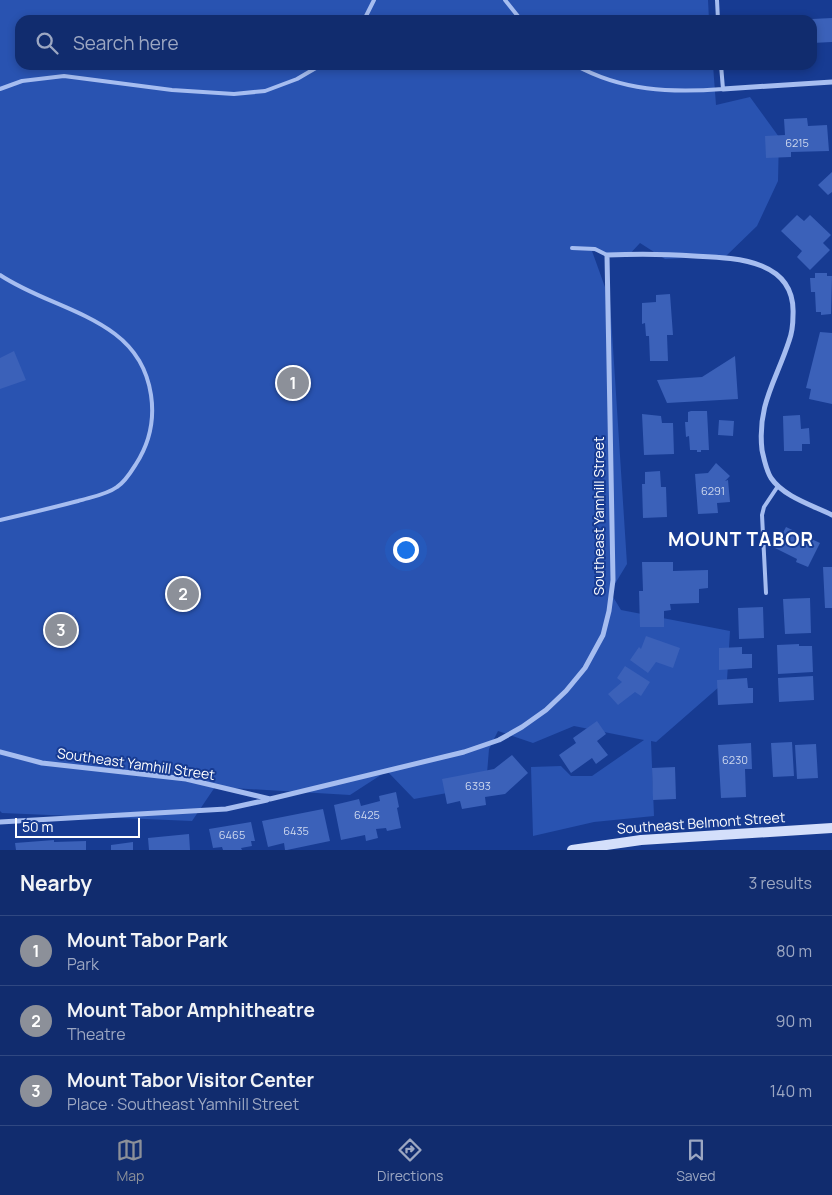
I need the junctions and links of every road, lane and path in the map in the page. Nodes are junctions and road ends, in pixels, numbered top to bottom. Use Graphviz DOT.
graph roads {
  1 [pos="374,0"];
  2 [pos="505,0"];
  3 [pos="717,0"];
  4 [pos="366,15"];
  5 [pos="517,15"];
  6 [pos="718,15"];
  7 [pos="312,70"];
  8 [pos="584,70"];
  9 [pos="721,70"];
  10 [pos="832,82"];
  11 [pos="0,89"];
  12 [pos="723,89"];
  13 [pos="572,248"];
  14 [pos="607,255"];
  15 [pos="0,275"];
  16 [pos="778,486"];
  17 [pos="832,515"];
  18 [pos="0,520"];
  19 [pos="766,593"];
  20 [pos="0,752"];
  21 [pos="270,799"];
  22 [pos="0,822"];
  23 [pos="832,828"];
  24 [pos="572,850"];
  1 -- 4 [label="lane"];
  2 -- 5 [label="lane"];
  3 -- 6 [label="lane"];
  7 -- 11 [label="lane"];
  8 -- 12 [label="lane"];
  9 -- 12 [label="lane"];
  10 -- 12 [label="street"];
  13 -- 14 [label="lane"];
  14 -- 16 [label="street"];
  14 -- 21 [label="street, Southeast Yamhill Street"];
  15 -- 18 [label="lane"];
  16 -- 17 [label="street"];
  16 -- 19 [label="lane"];
  20 -- 21 [label="street, Southeast Yamhill Street"];
  21 -- 22 [label="street"];
  23 -- 24 [label="street, Southeast Belmont Street"];
}
